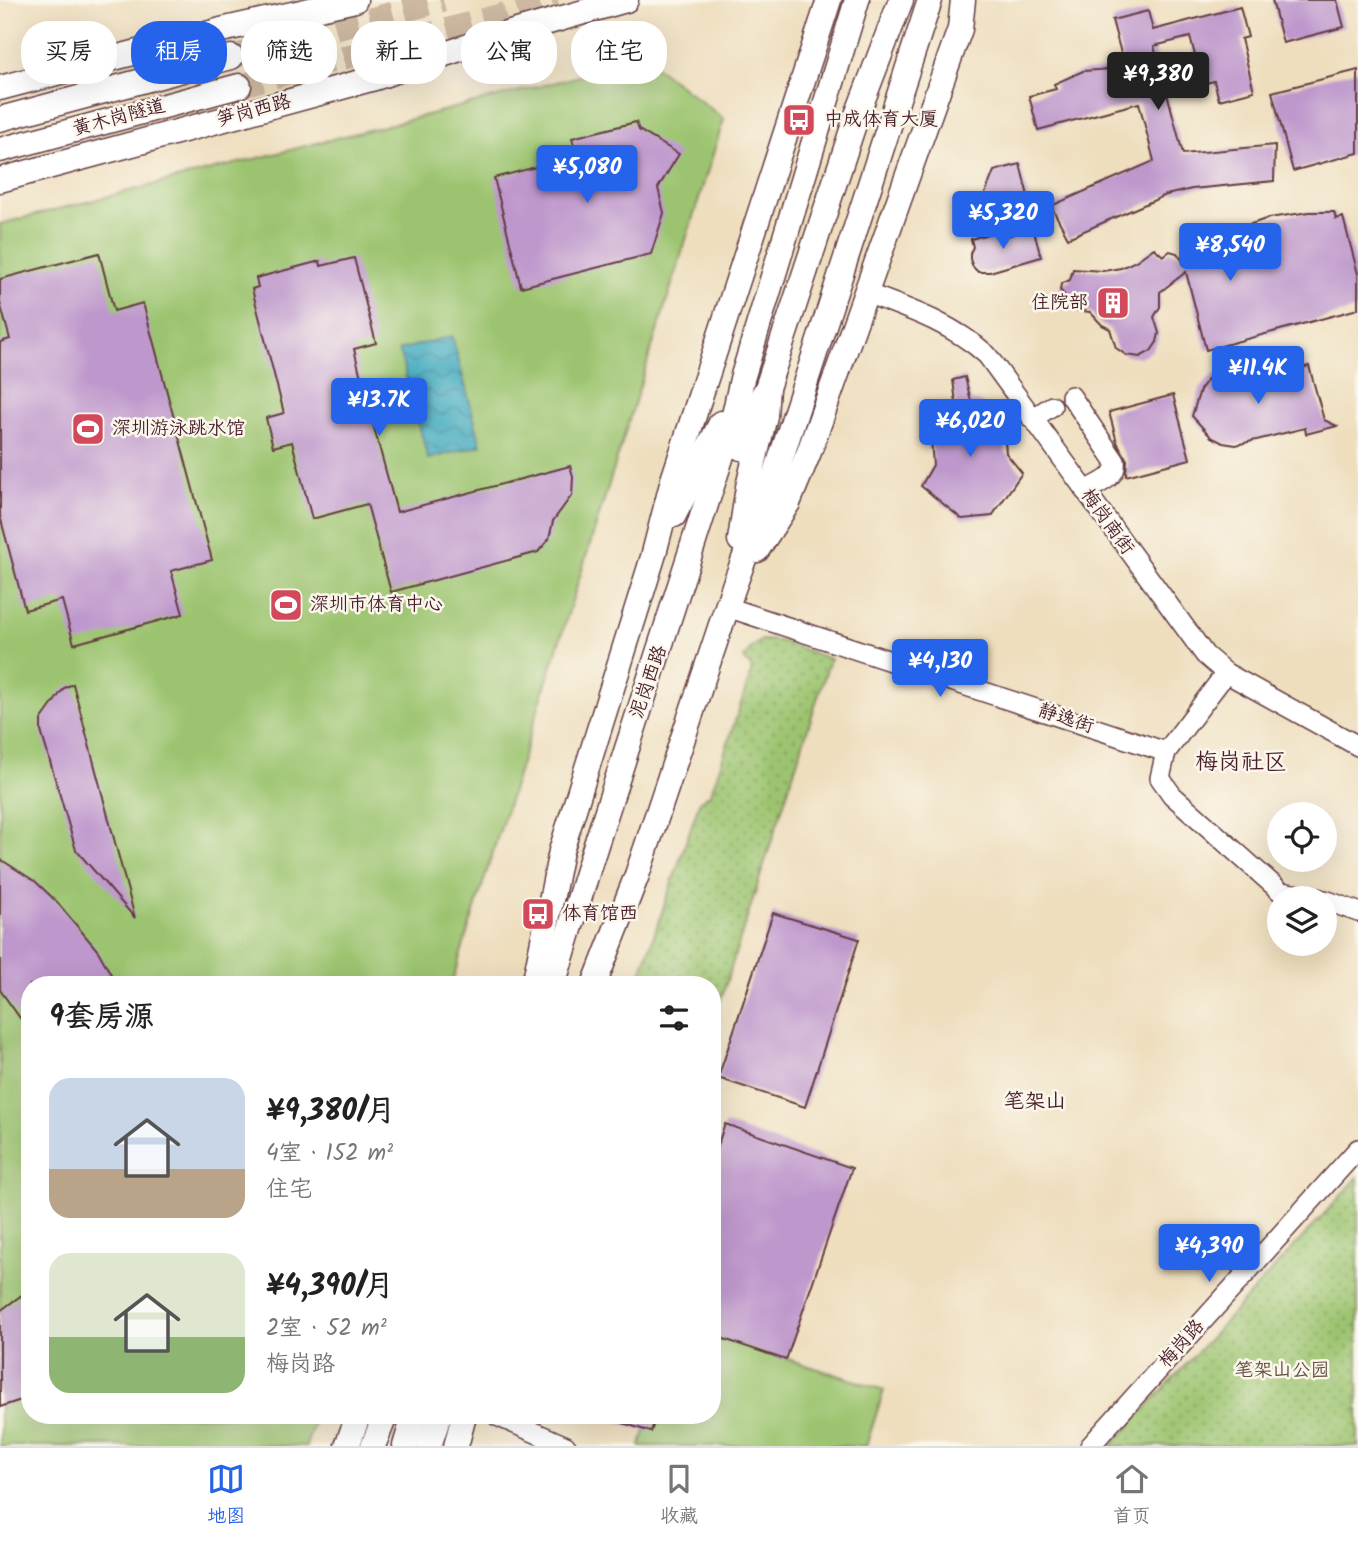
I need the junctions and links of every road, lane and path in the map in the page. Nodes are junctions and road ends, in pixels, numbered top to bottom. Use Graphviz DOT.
graph roads {
  1 [pos="355,0"];
  2 [pos="626,0"];
  3 [pos="809,0"];
  4 [pos="829,0"];
  5 [pos="857,0"];
  6 [pos="901,0"];
  7 [pos="930,0"];
  8 [pos="963,0"];
  9 [pos="814,45"];
  10 [pos="231,57"];
  11 [pos="239,86"];
  12 [pos="0,88"];
  13 [pos="0,119"];
  14 [pos="0,150"];
  15 [pos="0,180"];
  16 [pos="866,293"];
  17 [pos="742,379"];
  18 [pos="767,388"];
  19 [pos="1071,396"];
  20 [pos="1052,406"];
  21 [pos="1032,419"];
  22 [pos="1085,491"];
  23 [pos="653,556"];
  24 [pos="730,596"];
  25 [pos="1226,673"];
  26 [pos="1358,746"];
  27 [pos="1166,752"];
  28 [pos="1274,886"];
  29 [pos="1337,904"];
  30 [pos="1358,912"];
  31 [pos="536,976"];
  32 [pos="556,976"];
  33 [pos="571,976"];
  34 [pos="598,976"];
  35 [pos="1358,1149"];
  36 [pos="355,1424"];
  37 [pos="382,1424"];
  38 [pos="412,1424"];
  39 [pos="436,1424"];
  40 [pos="462,1424"];
  41 [pos="515,1424"];
  42 [pos="347,1446"];
  43 [pos="373,1446"];
  44 [pos="405,1446"];
  45 [pos="429,1446"];
  46 [pos="456,1446"];
  47 [pos="566,1446"];
  48 [pos="1090,1446"];
  1 -- 12 [label="main road"];
  2 -- 15 [label="main road, 笋岗西路"];
  3 -- 9 [label="main road"];
  4 -- 9 [label="main road, 泥岗西路"];
  5 -- 17 [label="main road, 泥岗西路"];
  6 -- 18 [label="main road, 泥岗西路"];
  7 -- 24 [label="main road, 泥岗西路"];
  8 -- 16 [label="main road"];
  9 -- 23 [label="main road, 泥岗西路"];
  10 -- 13 [label="main road, 黄木岗隧道"];
  11 -- 14 [label="main road, 黄木岗隧道"];
  16 -- 21 [label="street, 梅岗南街"];
  16 -- 24 [label="main road"];
  17 -- 23 [label="main road, 泥岗西路"];
  17 -- 32 [label="main road, 泥岗西路"];
  18 -- 24 [label="main road, 泥岗西路"];
  18 -- 33 [label="main road, 泥岗西路"];
  19 -- 22 [label="street"];
  20 -- 21 [label="street"];
  21 -- 22 [label="street, 梅岗南街"];
  22 -- 25 [label="street, 梅岗南街"];
  23 -- 31 [label="main road, 泥岗西路"];
  24 -- 27 [label="street, 静逸街"];
  24 -- 34 [label="main road, 泥岗西路"];
  25 -- 26 [label="street, 梅岗南街"];
  25 -- 27 [label="street"];
  27 -- 28 [label="street"];
  29 -- 30 [label="street"];
  35 -- 48 [label="street, 梅岗路"];
  36 -- 42 [label="main road"];
  37 -- 43 [label="main road"];
  38 -- 44 [label="main road"];
  39 -- 45 [label="main road"];
  40 -- 46 [label="main road"];
  41 -- 47 [label="street"];
}
